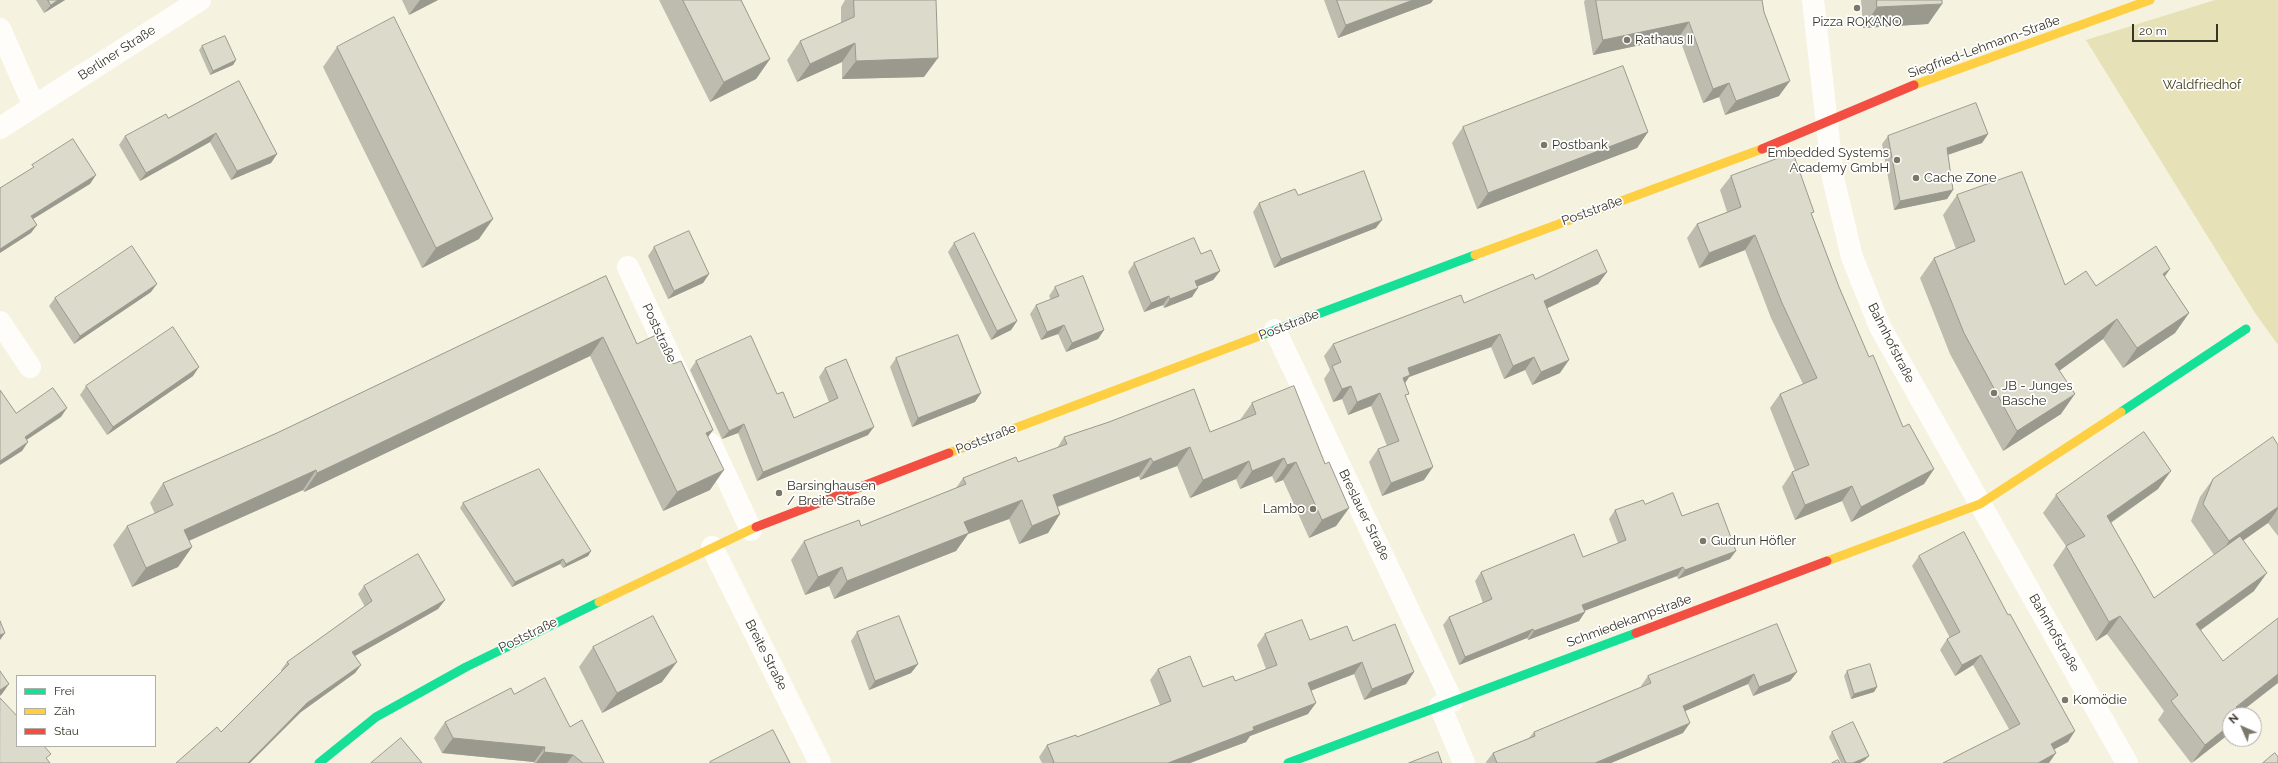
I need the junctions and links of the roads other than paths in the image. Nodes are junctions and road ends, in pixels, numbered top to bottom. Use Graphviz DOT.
graph roads {
  1 [pos="200,0"];
  2 [pos="1812,0"];
  3 [pos="2150,0"];
  4 [pos="0,29"];
  5 [pos="34,106"];
  6 [pos="1828,121"];
  7 [pos="0,128"];
  8 [pos="628,268"];
  9 [pos="0,322"];
  10 [pos="2246,329"];
  11 [pos="1275,330"];
  12 [pos="30,367"];
  13 [pos="1980,504"];
  14 [pos="751,530"];
  15 [pos="712,547"];
  16 [pos="1446,704"];
  17 [pos="319,763"];
  18 [pos="820,763"];
  19 [pos="1288,763"];
  20 [pos="1464,763"];
  21 [pos="2127,763"];
  1 -- 5 [label="street, Berliner Straße"];
  2 -- 6 [label="street, Bahnhofstraße"];
  3 -- 6 [label="main road, Siegfried-Lehmann-Straße"];
  4 -- 5 [label="street"];
  5 -- 7 [label="street, Berliner Straße"];
  6 -- 11 [label="main road, Poststraße"];
  6 -- 13 [label="street, Bahnhofstraße"];
  8 -- 14 [label="street, Poststraße"];
  9 -- 12 [label="street"];
  10 -- 13 [label="main road"];
  11 -- 14 [label="main road, Poststraße"];
  11 -- 16 [label="street, Breslauer Straße"];
  13 -- 16 [label="main road, Schmiedekampstraße"];
  13 -- 21 [label="street, Bahnhofstraße"];
  14 -- 15 [label="main road, Poststraße"];
  15 -- 17 [label="main road, Poststraße"];
  15 -- 18 [label="street, Breite Straße"];
  16 -- 19 [label="main road, Schmiedekampstraße"];
  16 -- 20 [label="street, Breslauer Straße"];
}
